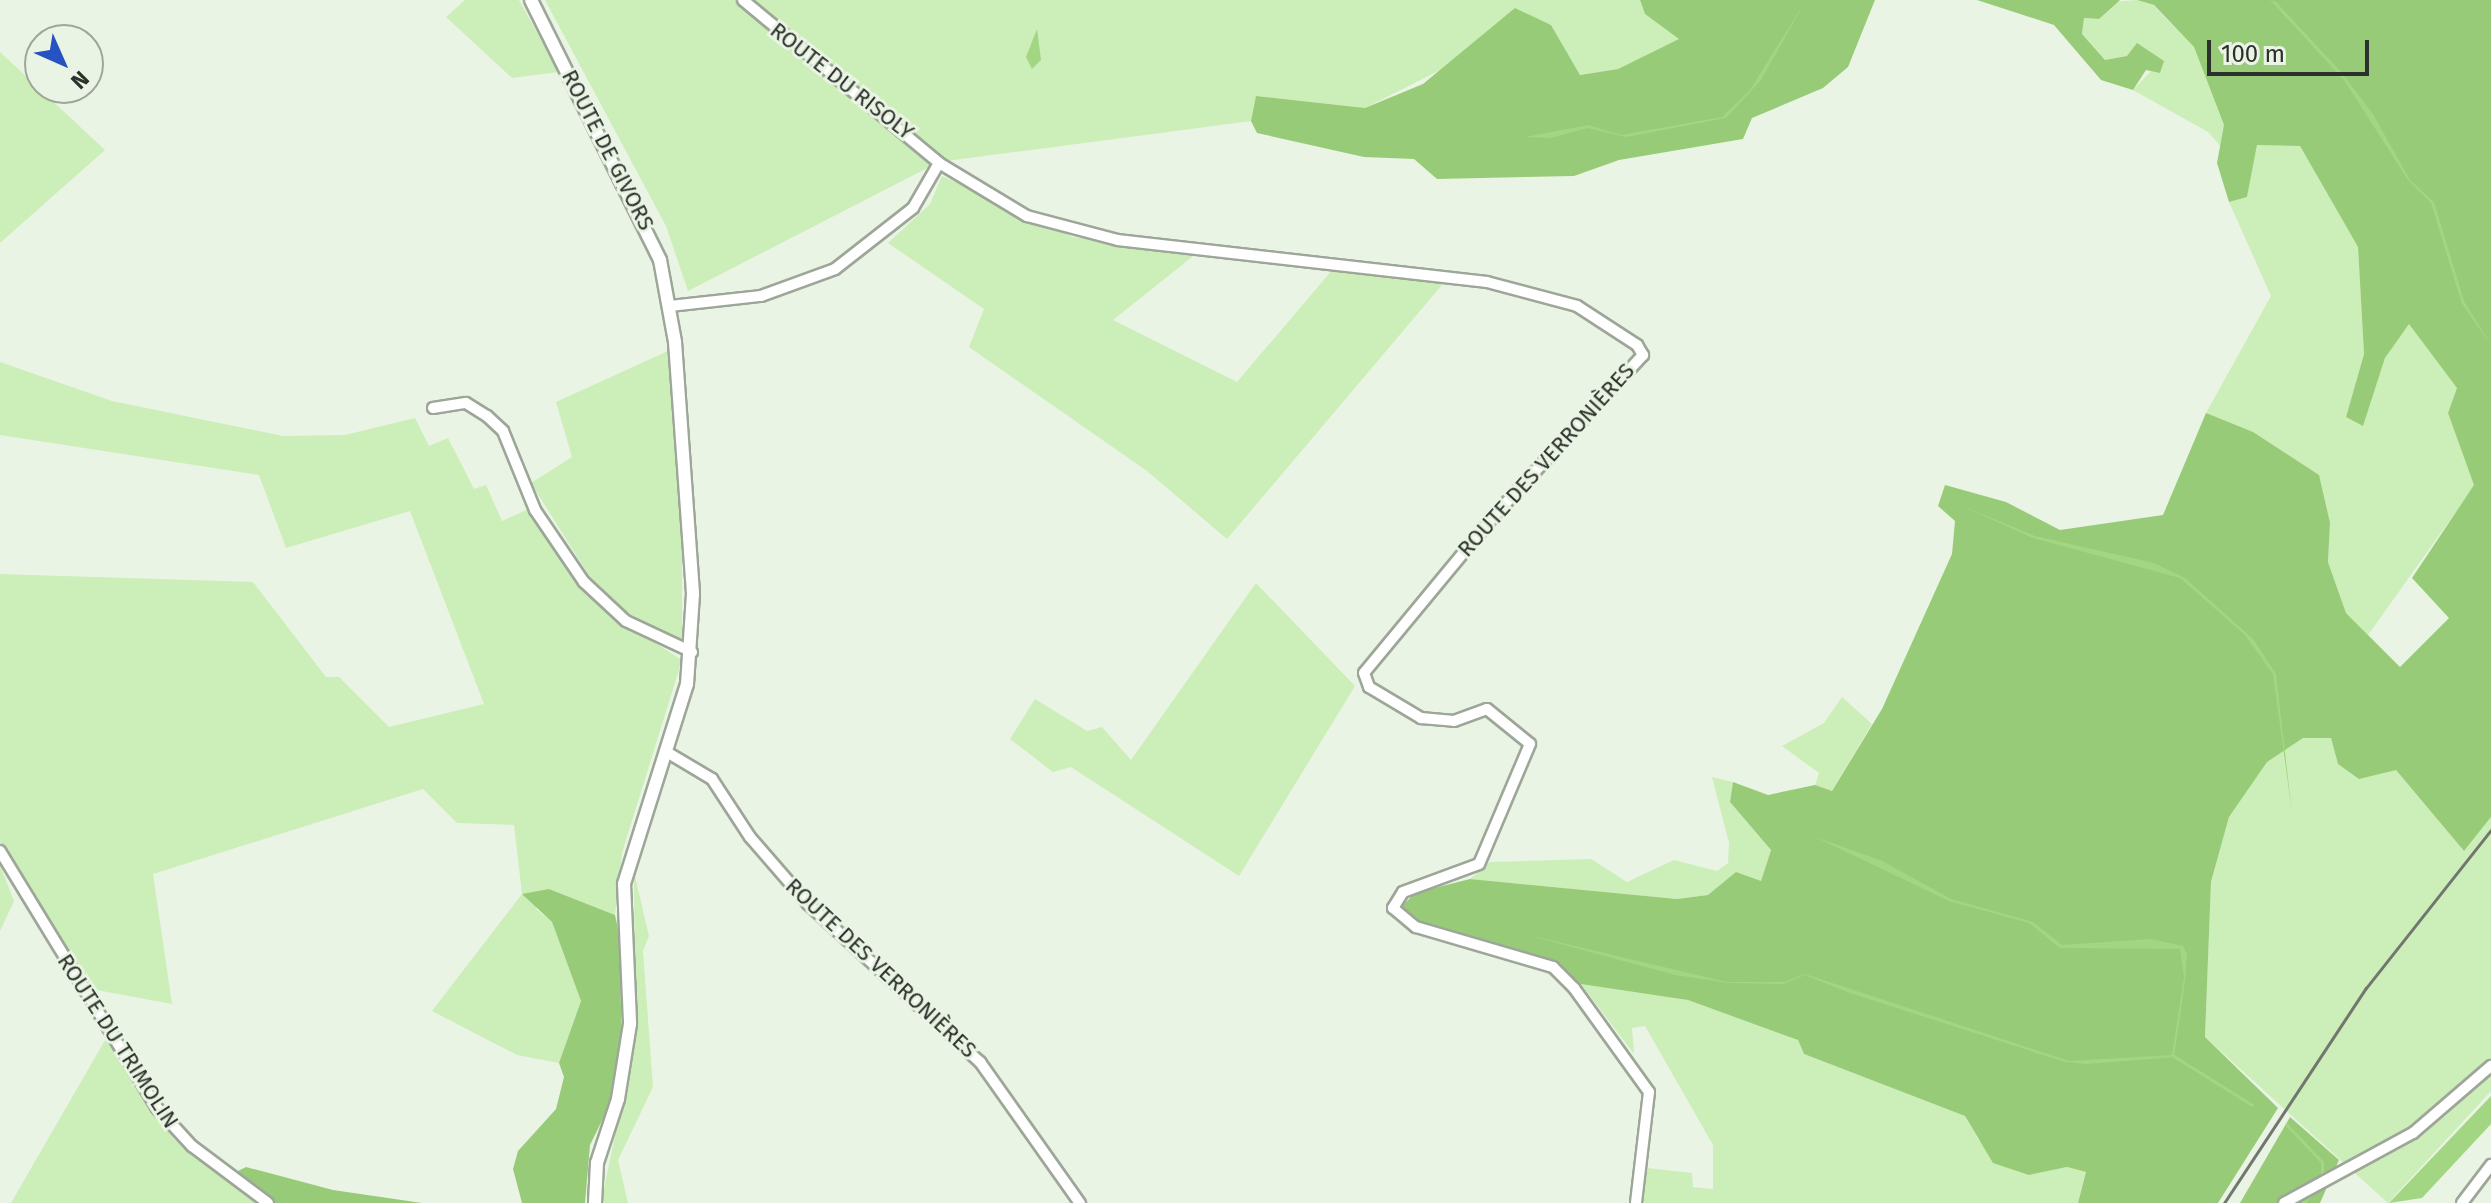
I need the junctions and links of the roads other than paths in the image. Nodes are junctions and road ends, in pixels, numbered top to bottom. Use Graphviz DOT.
graph roads {
  1 [pos="531,0"];
  2 [pos="743,0"];
  3 [pos="939,163"];
  4 [pos="670,306"];
  5 [pos="433,408"];
  6 [pos="692,652"];
  7 [pos="665,751"];
  8 [pos="0,851"];
  9 [pos="2491,1066"];
  10 [pos="2491,1165"];
  11 [pos="268,1203"];
  12 [pos="595,1203"];
  13 [pos="1080,1203"];
  14 [pos="1636,1203"];
  15 [pos="2284,1203"];
  16 [pos="2462,1203"];
  1 -- 4 [label="street, ROUTE DE GIVORS"];
  2 -- 3 [label="street, ROUTE DU RISOLY"];
  3 -- 4 [label="street"];
  3 -- 14 [label="street, ROUTE DES VERRONIÈRES"];
  4 -- 6 [label="street, ROUTE DE GIVORS"];
  5 -- 6 [label="street"];
  6 -- 7 [label="street, ROUTE DE GIVORS"];
  7 -- 12 [label="street, ROUTE DE GIVORS"];
  7 -- 13 [label="street, ROUTE DES VERRONIÈRES"];
  8 -- 11 [label="street, ROUTE DU TRIMOLIN"];
  9 -- 15 [label="street"];
  10 -- 16 [label="street"];
}
